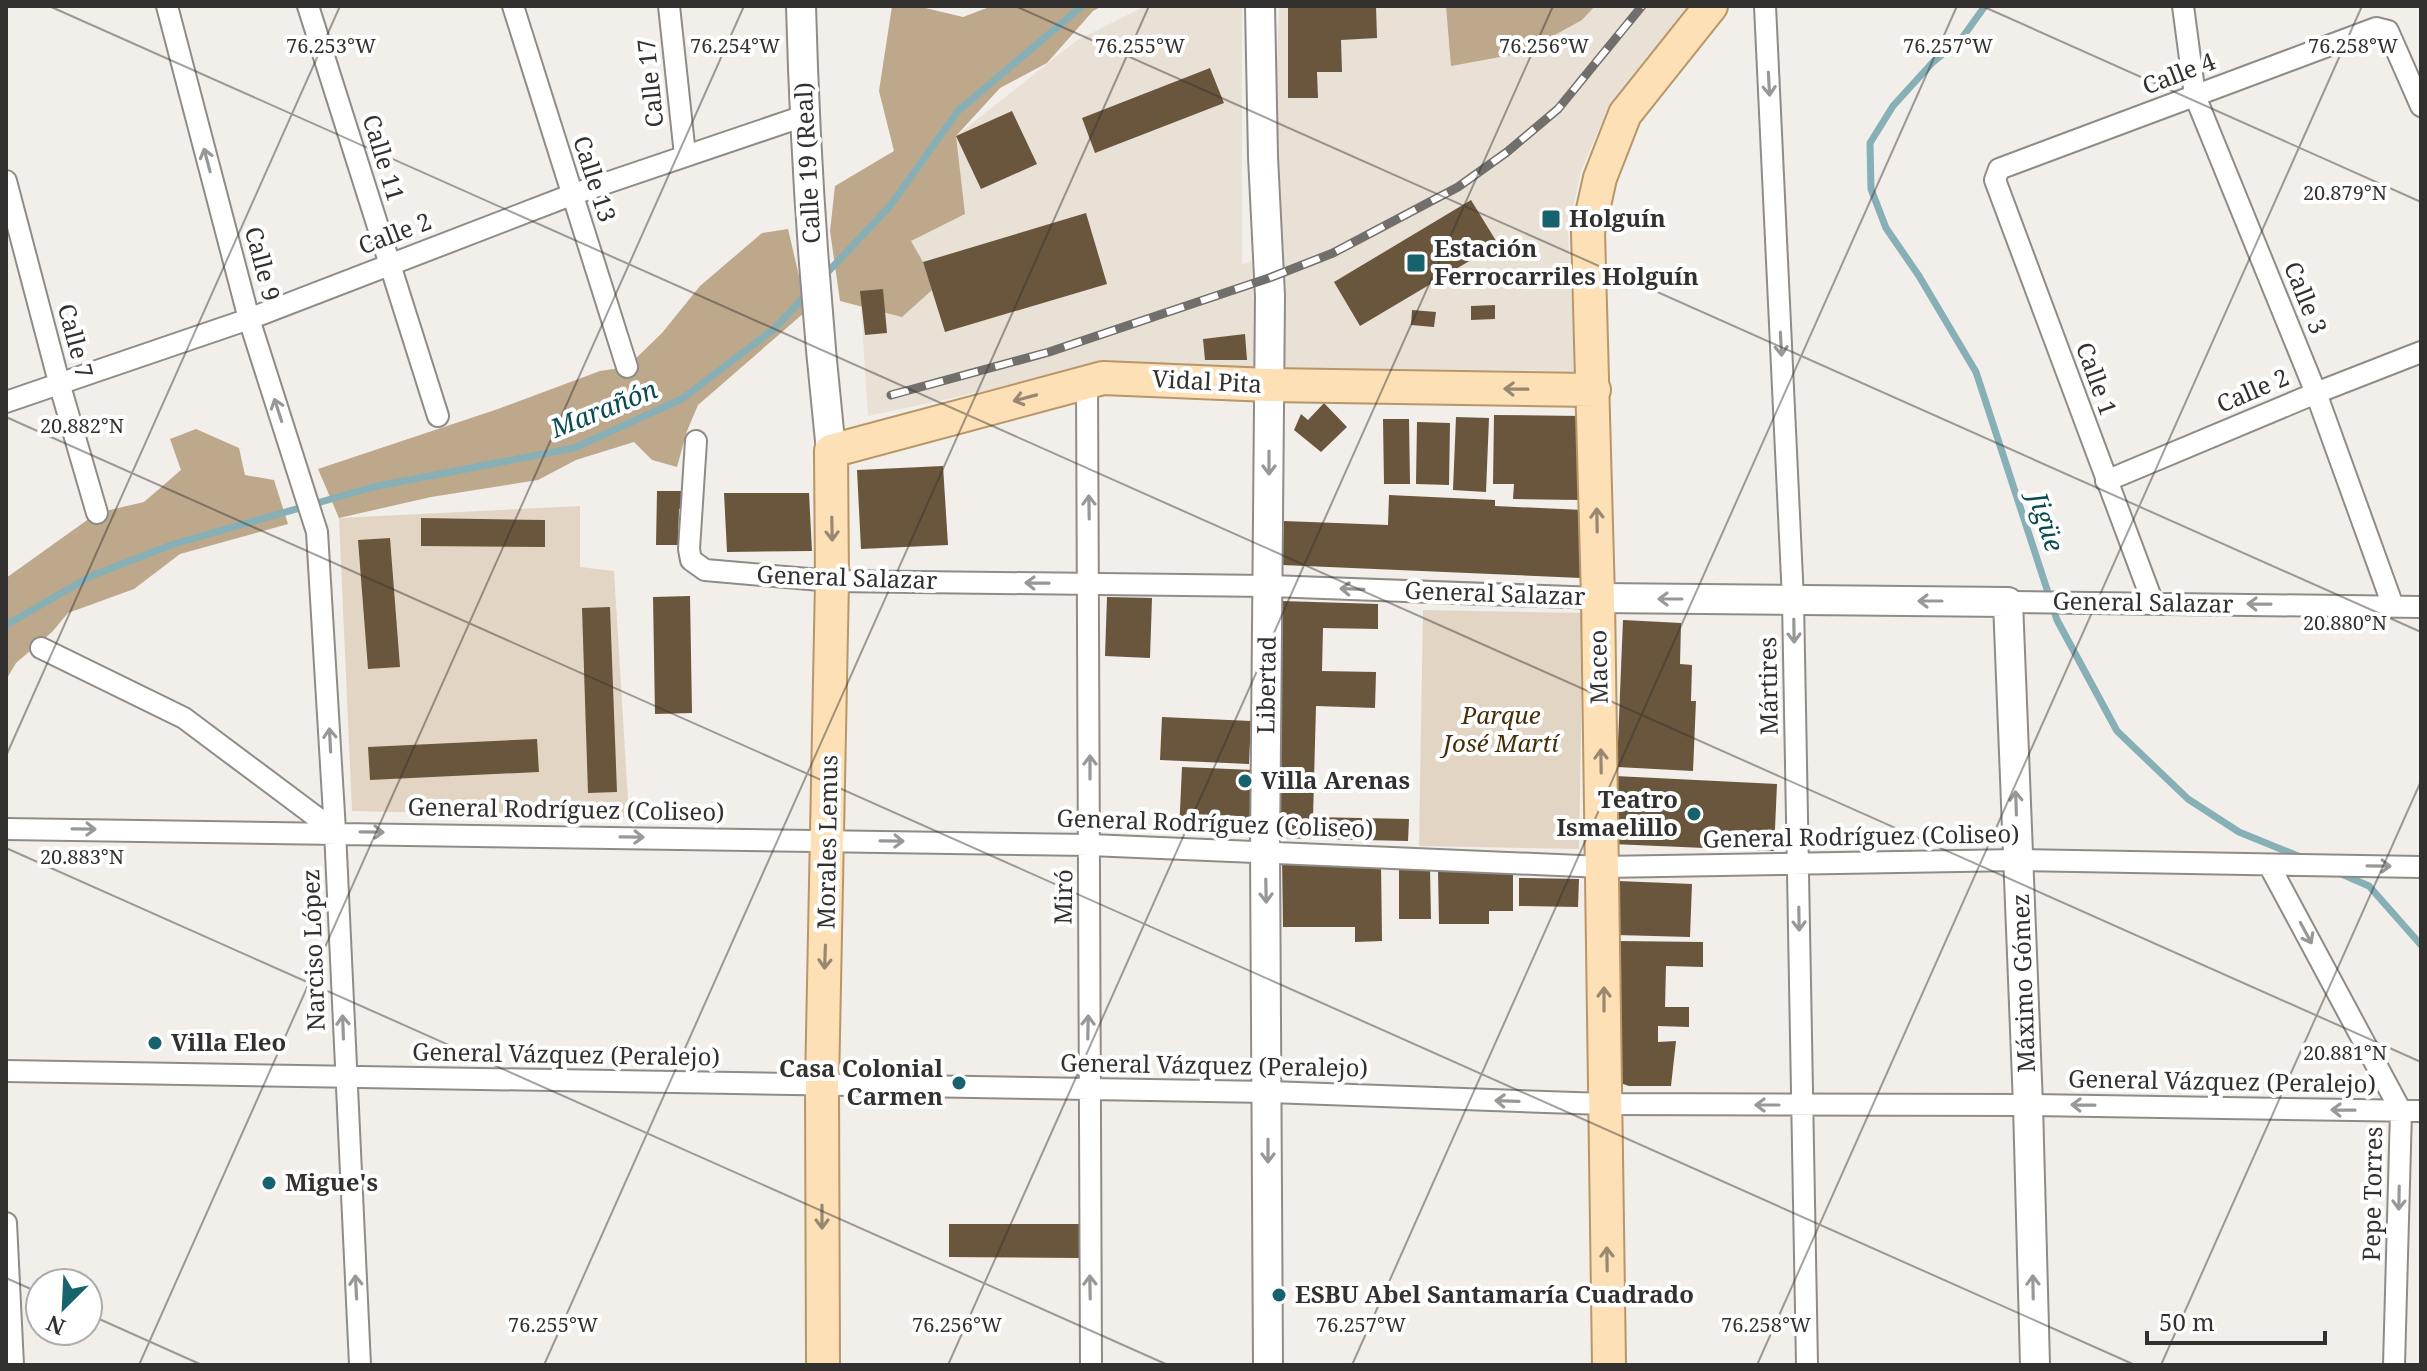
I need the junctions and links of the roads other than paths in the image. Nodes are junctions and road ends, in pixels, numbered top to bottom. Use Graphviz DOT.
graph roads {
  1 [pos="167,6"];
  2 [pos="308,6"];
  3 [pos="513,6"];
  4 [pos="669,6"];
  5 [pos="801,6"];
  6 [pos="1260,6"];
  7 [pos="1711,6"];
  8 [pos="1765,6"];
  9 [pos="2183,6"];
  10 [pos="2195,96"];
  11 [pos="2421,106"];
  12 [pos="804,116"];
  13 [pos="685,155"];
  14 [pos="1996,173"];
  15 [pos="6,181"];
  16 [pos="571,195"];
  17 [pos="389,264"];
  18 [pos="249,319"];
  19 [pos="817,319"];
  20 [pos="2421,352"];
  21 [pos="627,367"];
  22 [pos="1087,382"];
  23 [pos="1269,385"];
  24 [pos="60,386"];
  25 [pos="1594,390"];
  26 [pos="2316,393"];
  27 [pos="6,402"];
  28 [pos="438,416"];
  29 [pos="696,441"];
  30 [pos="831,451"];
  31 [pos="2106,481"];
  32 [pos="97,513"];
  33 [pos="317,532"];
  34 [pos="832,581"];
  35 [pos="1089,584"];
  36 [pos="1268,586"];
  37 [pos="1598,598"];
  38 [pos="1793,600"];
  39 [pos="2022,602"];
  40 [pos="2153,603"];
  41 [pos="2393,606"];
  42 [pos="2421,607"];
  43 [pos="41,648"];
  44 [pos="6,829"];
  45 [pos="335,831"];
  46 [pos="828,840"];
  47 [pos="1090,845"];
  48 [pos="1265,850"];
  49 [pos="2019,860"];
  50 [pos="1798,864"];
  51 [pos="2274,865"];
  52 [pos="1603,867"];
  53 [pos="2421,867"];
  54 [pos="6,1071"];
  55 [pos="345,1077"];
  56 [pos="822,1085"];
  57 [pos="1087,1089"];
  58 [pos="1268,1092"];
  59 [pos="1604,1104"];
  60 [pos="1803,1105"];
  61 [pos="2028,1105"];
  62 [pos="2411,1111"];
  63 [pos="6,1223"];
  64 [pos="13,1365"];
  65 [pos="360,1365"];
  66 [pos="823,1365"];
  67 [pos="1091,1365"];
  68 [pos="1268,1365"];
  69 [pos="1609,1365"];
  70 [pos="1807,1365"];
  71 [pos="2035,1365"];
  72 [pos="2394,1365"];
  18 -- 1 [label="street, Calle 9, one-way"];
  2 -- 17 [label="street, Calle 11"];
  3 -- 16 [label="street, Calle 13"];
  4 -- 13 [label="street, Calle 17"];
  5 -- 12 [label="street, Calle 19 (Real)"];
  6 -- 23 [label="street, Libertad"];
  7 -- 25 [label="main road, Maceo"];
  8 -- 38 [label="street, Mártires, one-way"];
  9 -- 10 [label="street, Calle 3"];
  10 -- 11 [label="street, Calle 4"];
  10 -- 14 [label="street, Calle 4"];
  10 -- 26 [label="street, Calle 3"];
  12 -- 13 [label="street, Calle 2"];
  12 -- 19 [label="street, Calle 19 (Real)"];
  13 -- 16 [label="street, Calle 2"];
  14 -- 31 [label="street, Calle 1"];
  15 -- 24 [label="street, Calle 7"];
  16 -- 17 [label="street, Calle 2"];
  16 -- 21 [label="street, Calle 13"];
  17 -- 18 [label="street, Calle 2"];
  17 -- 28 [label="street, Calle 11"];
  18 -- 24 [label="street, Calle 2"];
  33 -- 18 [label="street, Calle 9, one-way"];
  19 -- 30 [label="street, Morales Lemus"];
  20 -- 26 [label="street, Calle 2"];
  22 -- 23 [label="main road, Vidal Pita"];
  22 -- 30 [label="main road, Vidal Pita, one-way"];
  35 -- 22 [label="street, Miró, one-way"];
  25 -- 23 [label="main road, Vidal Pita, one-way"];
  23 -- 36 [label="street, Libertad, one-way"];
  24 -- 27 [label="street, Calle 2"];
  24 -- 32 [label="street, Calle 7"];
  37 -- 25 [label="main road, Maceo, one-way"];
  26 -- 31 [label="street, Calle 2"];
  26 -- 41 [label="street, Calle 3"];
  29 -- 34 [label="street, General Salazar"];
  30 -- 34 [label="main road, Morales Lemus, one-way"];
  31 -- 40 [label="street, Calle 1"];
  45 -- 33 [label="street, Narciso López, one-way"];
  35 -- 34 [label="street, General Salazar, one-way"];
  34 -- 46 [label="main road, Morales Lemus"];
  35 -- 36 [label="street, General Salazar"];
  47 -- 35 [label="street, Miró, one-way"];
  37 -- 36 [label="street, General Salazar, one-way"];
  36 -- 48 [label="street, Libertad"];
  38 -- 37 [label="street, General Salazar, one-way"];
  52 -- 37 [label="main road, Maceo, one-way"];
  39 -- 38 [label="street, General Salazar, one-way"];
  38 -- 50 [label="street, Mártires, one-way"];
  39 -- 40 [label="street, General Salazar"];
  49 -- 39 [label="street, Máximo Gómez, one-way"];
  41 -- 40 [label="street, General Salazar, one-way"];
  41 -- 42 [label="street, General Salazar"];
  43 -- 45 [label="street"];
  44 -- 45 [label="street, General Rodríguez (Coliseo), one-way"];
  45 -- 46 [label="street, General Rodríguez (Coliseo), one-way"];
  55 -- 45 [label="street, Narciso López, one-way"];
  46 -- 47 [label="street, General Rodríguez (Coliseo), one-way"];
  46 -- 56 [label="main road, Morales Lemus, one-way"];
  47 -- 48 [label="street, General Rodríguez (Coliseo)"];
  57 -- 47 [label="street, Miró, one-way"];
  48 -- 52 [label="street, General Rodríguez (Coliseo)"];
  48 -- 58 [label="street, Libertad, one-way"];
  49 -- 50 [label="street, General Rodríguez (Coliseo)"];
  49 -- 51 [label="street, General Rodríguez (Coliseo)"];
  49 -- 61 [label="street, Máximo Gómez"];
  50 -- 52 [label="street, General Rodríguez (Coliseo)"];
  50 -- 60 [label="street, Mártires, one-way"];
  51 -- 53 [label="street, General Rodríguez (Coliseo), one-way"];
  51 -- 62 [label="street, Pepe Torres, one-way"];
  59 -- 52 [label="main road, Maceo, one-way"];
  54 -- 55 [label="street, General Vázquez (Peralejo)"];
  55 -- 56 [label="street, General Vázquez (Peralejo)"];
  65 -- 55 [label="street, Narciso López, one-way"];
  56 -- 57 [label="street, General Vázquez (Peralejo)"];
  56 -- 66 [label="main road, Morales Lemus, one-way"];
  57 -- 58 [label="street, General Vázquez (Peralejo)"];
  67 -- 57 [label="street, Miró, one-way"];
  59 -- 58 [label="street, General Vázquez (Peralejo), one-way"];
  58 -- 68 [label="street, Libertad, one-way"];
  60 -- 59 [label="street, General Vázquez (Peralejo), one-way"];
  69 -- 59 [label="main road, Maceo, one-way"];
  60 -- 61 [label="street, General Vázquez (Peralejo)"];
  60 -- 70 [label="street, Mártires"];
  62 -- 61 [label="street, General Vázquez (Peralejo), one-way"];
  71 -- 61 [label="street, Máximo Gómez, one-way"];
  62 -- 72 [label="street, Pepe Torres, one-way"];
  63 -- 64 [label="street"];
}
